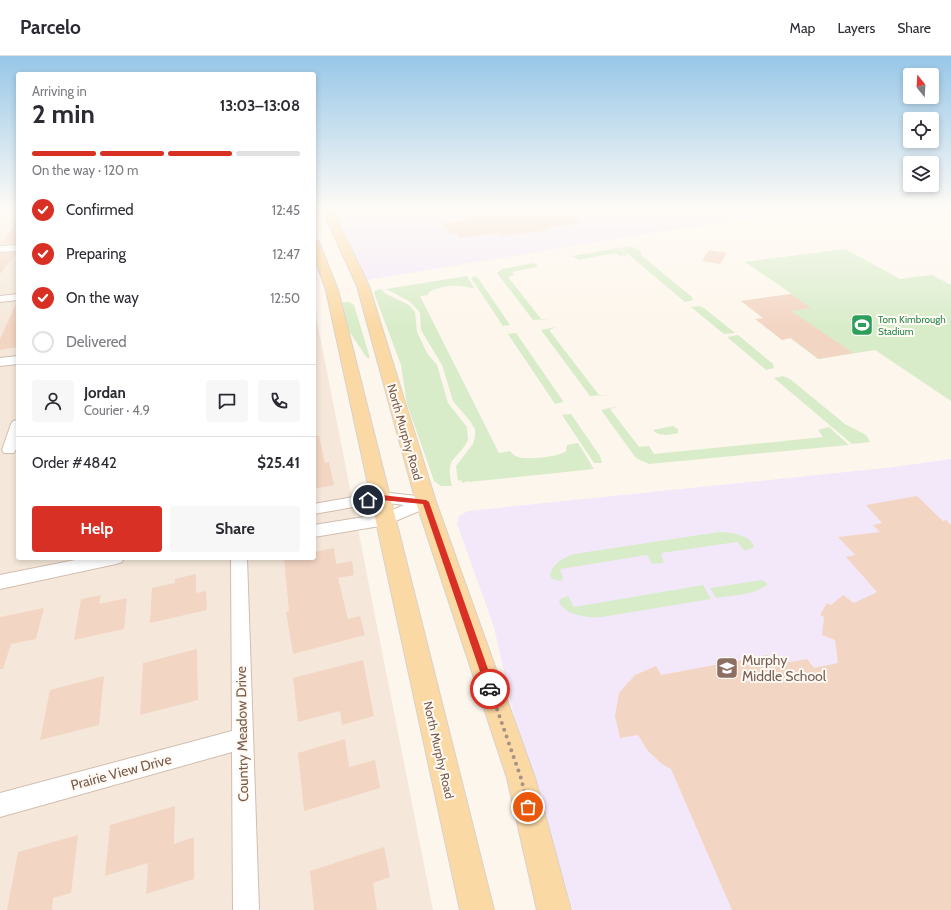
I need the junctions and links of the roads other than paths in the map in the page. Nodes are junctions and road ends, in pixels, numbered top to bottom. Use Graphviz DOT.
graph roads {
  1 [pos="10,249"];
  2 [pos="317,249"];
  3 [pos="345,249"];
  4 [pos="0,250"];
  5 [pos="16,297"];
  6 [pos="0,299"];
  7 [pos="16,360"];
  8 [pos="0,362"];
  9 [pos="16,430"];
  10 [pos="9,450"];
  11 [pos="426,502"];
  12 [pos="383,508"];
  13 [pos="316,509"];
  14 [pos="316,530"];
  15 [pos="106,560"];
  16 [pos="239,560"];
  17 [pos="0,582"];
  18 [pos="242,739"];
  19 [pos="0,805"];
  20 [pos="246,910"];
  21 [pos="477,910"];
  22 [pos="554,910"];
  1 -- 4 [label="street"];
  2 -- 12 [label="main road, North Murphy Road"];
  3 -- 11 [label="main road, North Murphy Road"];
  5 -- 6 [label="street"];
  7 -- 8 [label="street"];
  9 -- 10 [label="street"];
  11 -- 12 [label="street"];
  11 -- 12 [label="street"];
  11 -- 22 [label="main road, North Murphy Road"];
  12 -- 13 [label="street"];
  12 -- 14 [label="street"];
  12 -- 21 [label="main road, North Murphy Road"];
  15 -- 17 [label="street"];
  16 -- 18 [label="street, Country Meadow Drive"];
  18 -- 19 [label="street, Prairie View Drive"];
  18 -- 20 [label="street, Country Meadow Drive"];
}
